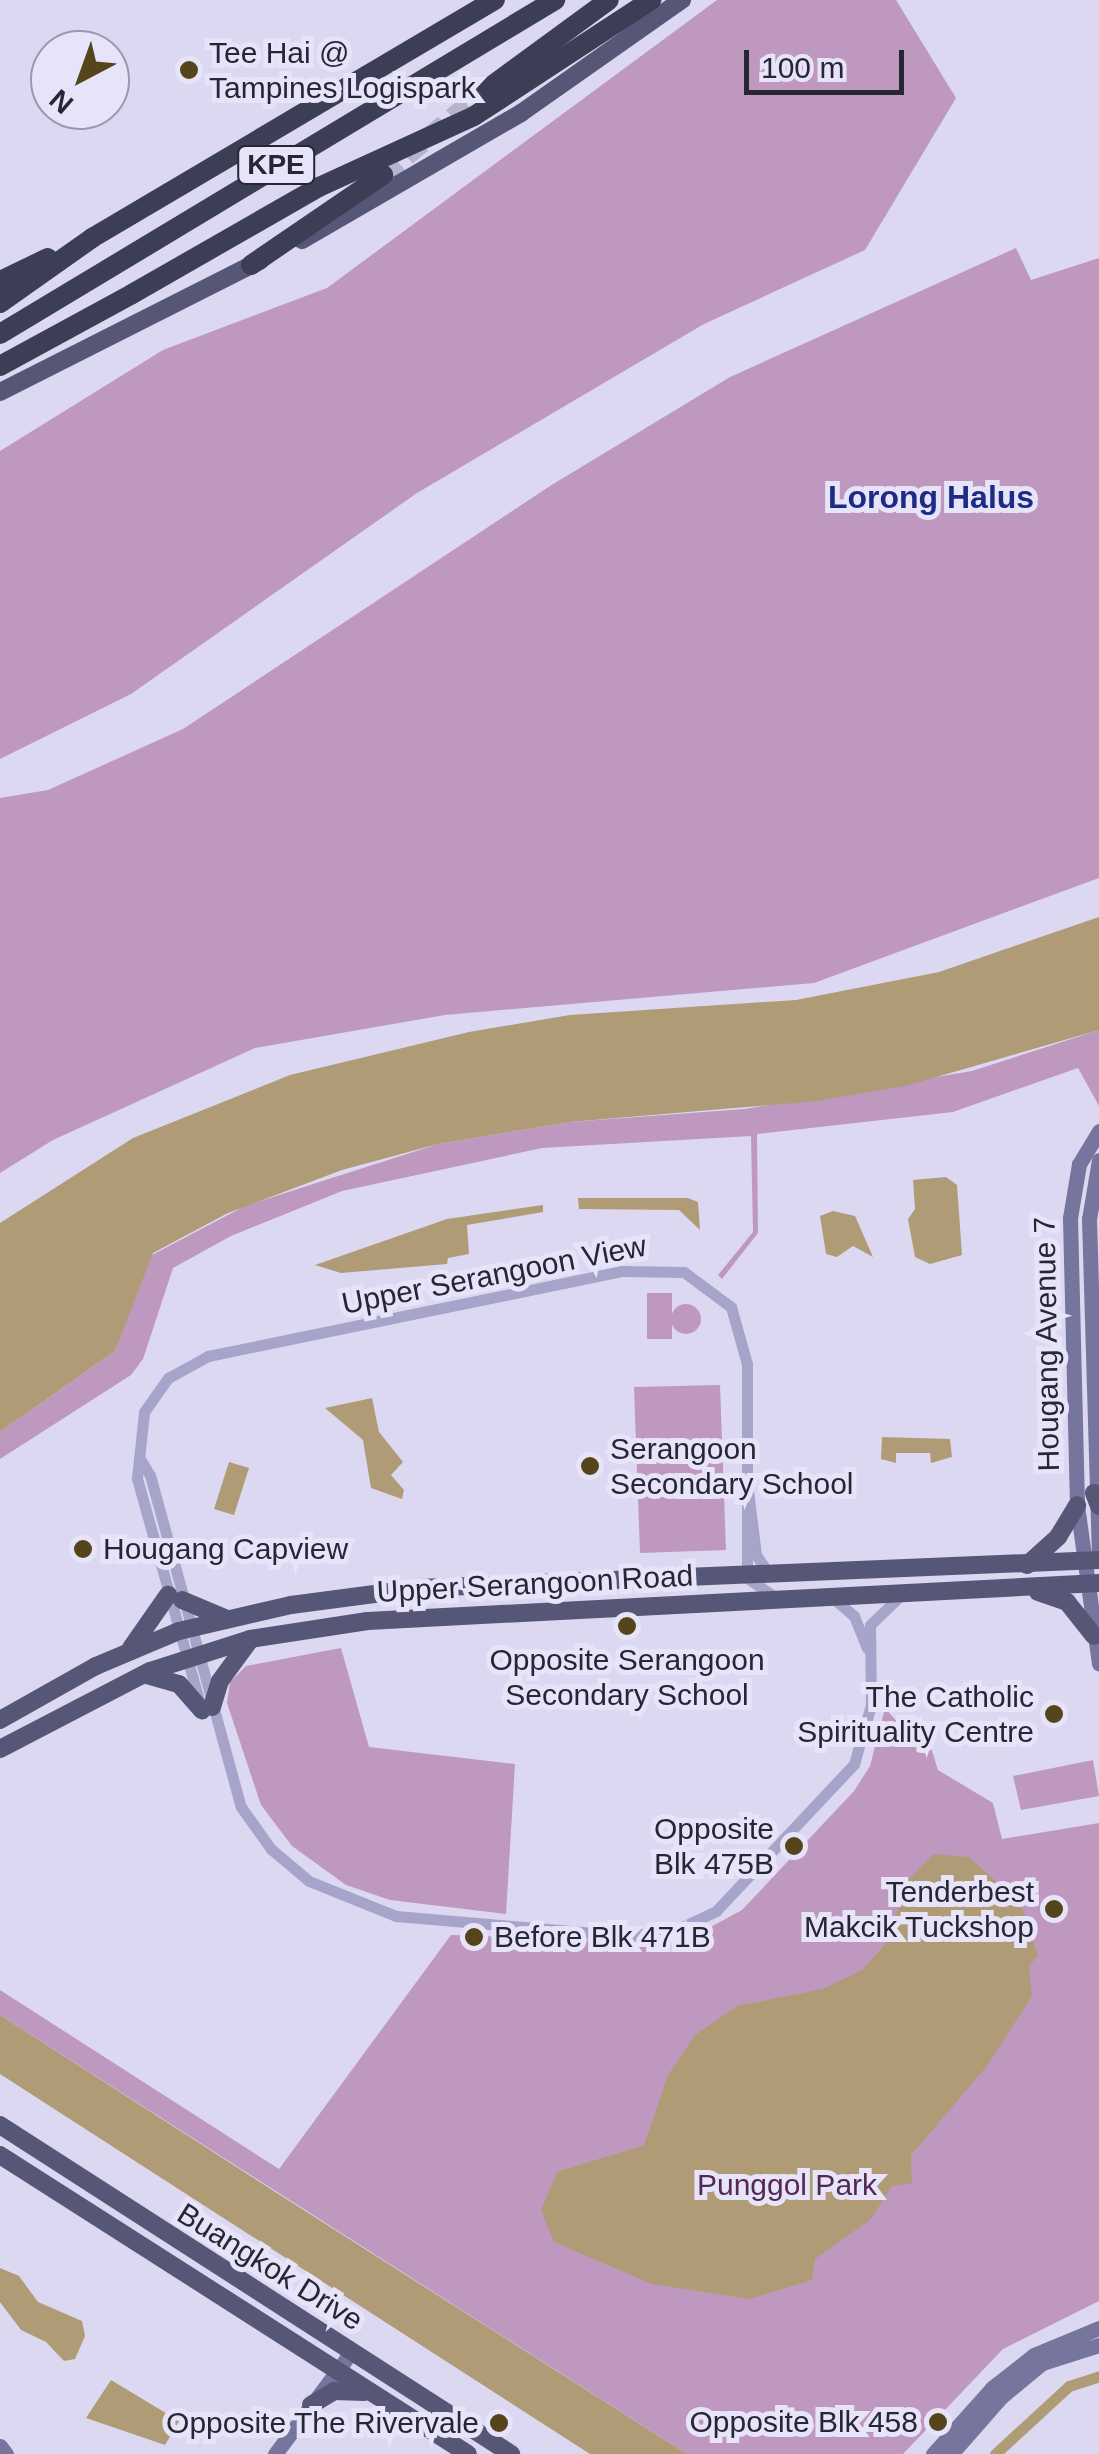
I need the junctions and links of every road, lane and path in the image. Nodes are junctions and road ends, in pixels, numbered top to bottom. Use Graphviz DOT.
graph roads {
  1 [pos="495,0"];
  2 [pos="554,0"];
  3 [pos="609,0"];
  4 [pos="650,0"];
  5 [pos="682,0"];
  6 [pos="486,90"];
  7 [pos="383,176"];
  8 [pos="92,238"];
  9 [pos="252,265"];
  10 [pos="0,281"];
  11 [pos="0,303"];
  12 [pos="0,334"];
  13 [pos="0,366"];
  14 [pos="0,392"];
  15 [pos="1099,1131"];
  16 [pos="1099,1160"];
  17 [pos="747,1485"];
  18 [pos="1096,1499"];
  19 [pos="1077,1506"];
  20 [pos="1094,1558"];
  21 [pos="1026,1565"];
  22 [pos="747,1578"];
  23 [pos="773,1578"];
  24 [pos="1095,1583"];
  25 [pos="1024,1588"];
  26 [pos="905,1592"];
  27 [pos="827,1594"];
  28 [pos="175,1598"];
  29 [pos="778,1599"];
  30 [pos="227,1620"];
  31 [pos="185,1630"];
  32 [pos="1094,1636"];
  33 [pos="250,1640"];
  34 [pos="867,1648"];
  35 [pos="128,1652"];
  36 [pos="193,1658"];
  37 [pos="1099,1663"];
  38 [pos="142,1674"];
  39 [pos="207,1709"];
  40 [pos="0,1720"];
  41 [pos="0,1749"];
  42 [pos="0,2126"];
  43 [pos="0,2155"];
  44 [pos="1099,2328"];
  45 [pos="1099,2346"];
  46 [pos="352,2351"];
  47 [pos="338,2370"];
  48 [pos="374,2394"];
  49 [pos="311,2405"];
  50 [pos="0,2446"];
  51 [pos="6,2454"];
  52 [pos="275,2454"];
  53 [pos="468,2454"];
  54 [pos="511,2454"];
  55 [pos="933,2454"];
  56 [pos="951,2454"];
  1 -- 8 [label="highway, KPE"];
  2 -- 12 [label="highway, KPE"];
  3 -- 6 [label="highway"];
  4 -- 13 [label="highway, bridge"];
  5 -- 9 [label="main road"];
  7 -- 9 [label="highway"];
  8 -- 10 [label="highway"];
  8 -- 11 [label="highway, KPE"];
  9 -- 14 [label="main road"];
  15 -- 19 [label="main road, Hougang Avenue 7"];
  16 -- 18 [label="main road, Hougang Avenue 7"];
  17 -- 22 [label="street, Upper Serangoon View"];
  17 -- 23 [label="street, Upper Serangoon View"];
  17 -- 28 [label="street, Upper Serangoon View"];
  18 -- 20 [label="main road, Hougang Avenue 7"];
  19 -- 20 [label="main road, Hougang Avenue 7"];
  19 -- 21 [label="main road"];
  20 -- 21 [label="main road, Upper Serangoon Road"];
  20 -- 24 [label="main road"];
  21 -- 23 [label="main road, Upper Serangoon Road"];
  22 -- 23 [label="main road, Upper Serangoon Road"];
  22 -- 29 [label="street"];
  22 -- 30 [label="main road, Upper Serangoon Road"];
  24 -- 25 [label="main road, Upper Serangoon Road"];
  24 -- 32 [label="main road"];
  25 -- 26 [label="main road, Upper Serangoon Road"];
  25 -- 32 [label="main road"];
  26 -- 27 [label="main road, Upper Serangoon Road"];
  26 -- 34 [label="street"];
  27 -- 29 [label="main road, Upper Serangoon Road"];
  27 -- 34 [label="street"];
  28 -- 30 [label="main road"];
  28 -- 31 [label="street, Upper Serangoon View"];
  28 -- 35 [label="main road"];
  29 -- 33 [label="main road, Upper Serangoon Road"];
  30 -- 31 [label="main road, Upper Serangoon Road"];
  31 -- 35 [label="main road, Upper Serangoon Road"];
  31 -- 36 [label="street, Upper Serangoon View"];
  32 -- 37 [label="main road"];
  33 -- 36 [label="main road, Upper Serangoon Road"];
  33 -- 39 [label="main road"];
  34 -- 39 [label="street, Upper Serangoon View"];
  35 -- 40 [label="main road, Upper Serangoon Road"];
  36 -- 38 [label="main road, Upper Serangoon Road"];
  36 -- 39 [label="street, Upper Serangoon View"];
  38 -- 39 [label="main road"];
  38 -- 41 [label="main road, Upper Serangoon Road"];
  42 -- 46 [label="main road, Buangkok Drive"];
  43 -- 47 [label="main road, Buangkok Drive"];
  44 -- 55 [label="main road"];
  45 -- 56 [label="main road"];
  46 -- 47 [label="main road"];
  46 -- 54 [label="main road, Buangkok Drive"];
  47 -- 48 [label="main road, Buangkok Drive"];
  47 -- 49 [label="main road"];
  48 -- 49 [label="main road"];
  48 -- 53 [label="main road, Buangkok Drive"];
  49 -- 52 [label="main road"];
  50 -- 51 [label="main road"];
}
